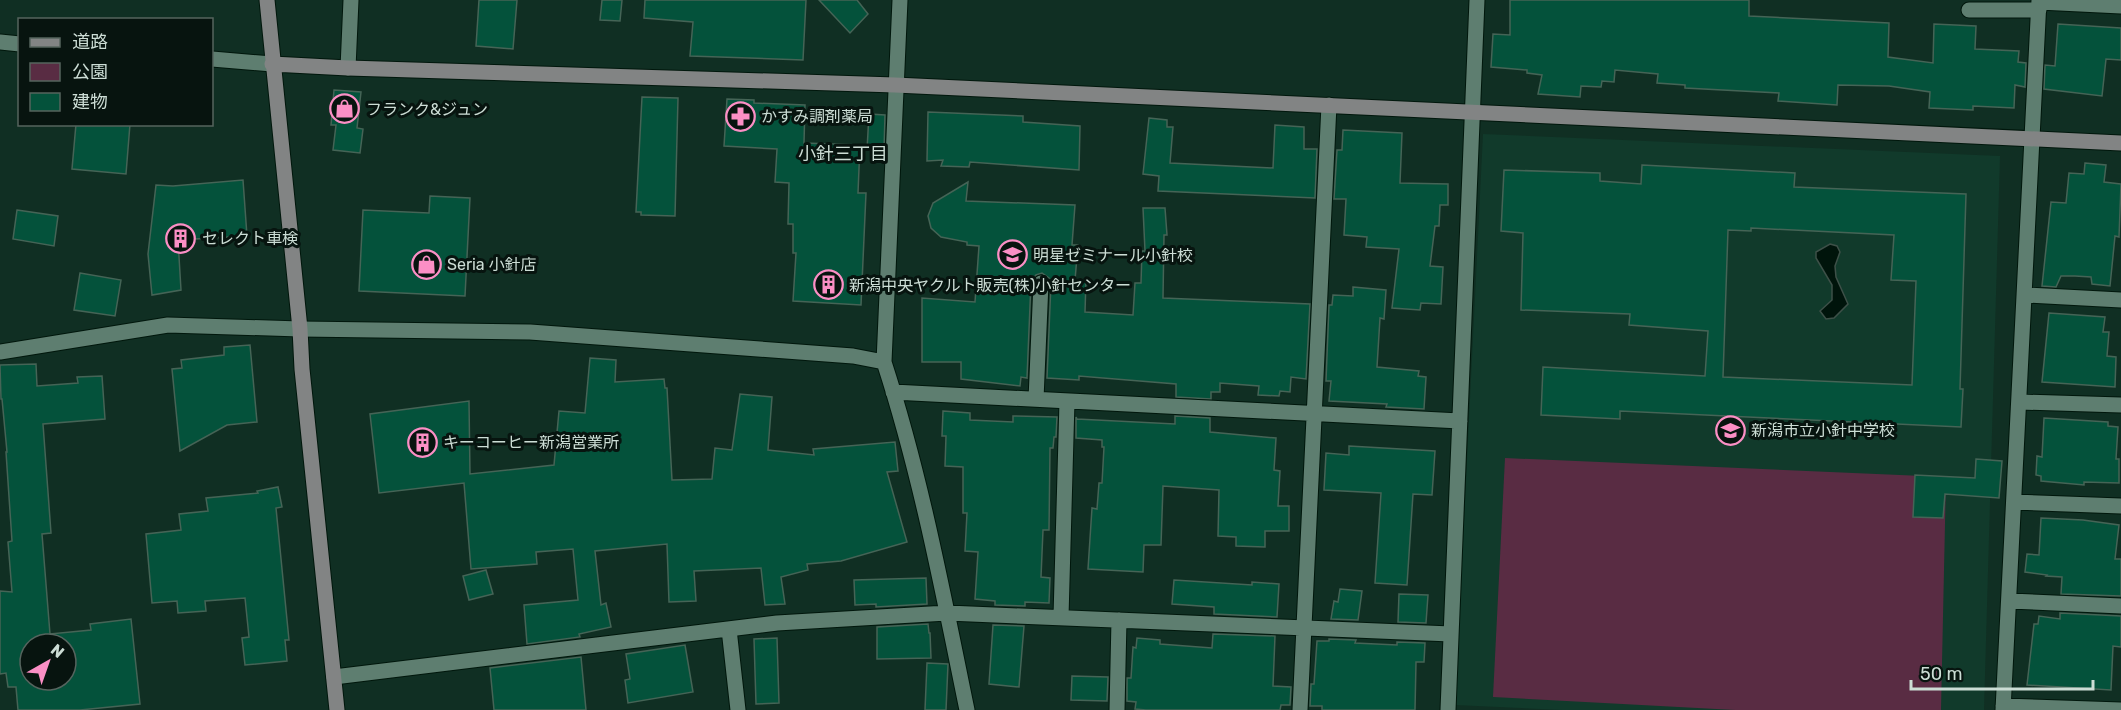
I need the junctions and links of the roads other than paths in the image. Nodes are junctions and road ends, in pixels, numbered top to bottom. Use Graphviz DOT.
graph roads {
  1 [pos="267,0"];
  2 [pos="351,0"];
  3 [pos="900,0"];
  4 [pos="1477,0"];
  5 [pos="2039,4"];
  6 [pos="2121,6"];
  7 [pos="1969,10"];
  8 [pos="0,42"];
  9 [pos="18,44"];
  10 [pos="213,59"];
  11 [pos="272,64"];
  12 [pos="348,68"];
  13 [pos="895,85"];
  14 [pos="1329,105"];
  15 [pos="1472,112"];
  16 [pos="2034,139"];
  17 [pos="2121,144"];
  18 [pos="1041,283"];
  19 [pos="2026,295"];
  20 [pos="2121,300"];
  21 [pos="300,329"];
  22 [pos="0,352"];
  23 [pos="884,362"];
  24 [pos="894,392"];
  25 [pos="1036,399"];
  26 [pos="1066,401"];
  27 [pos="2020,402"];
  28 [pos="2121,405"];
  29 [pos="1314,414"];
  30 [pos="1460,421"];
  31 [pos="2014,502"];
  32 [pos="2121,506"];
  33 [pos="2009,601"];
  34 [pos="2121,606"];
  35 [pos="947,613"];
  36 [pos="1061,617"];
  37 [pos="1119,620"];
  38 [pos="1304,627"];
  39 [pos="729,629"];
  40 [pos="1451,634"];
  41 [pos="334,676"];
  42 [pos="2003,708"];
  43 [pos="338,710"];
  44 [pos="738,710"];
  45 [pos="967,710"];
  46 [pos="1117,710"];
  47 [pos="1300,710"];
  48 [pos="1448,710"];
  49 [pos="2121,710"];
  1 -- 11 [label="street"];
  2 -- 12 [label="street"];
  3 -- 13 [label="street"];
  4 -- 15 [label="street"];
  5 -- 6 [label="street"];
  5 -- 7 [label="street"];
  5 -- 16 [label="street"];
  8 -- 9 [label="street"];
  10 -- 11 [label="street"];
  11 -- 12 [label="street"];
  11 -- 21 [label="street"];
  12 -- 13 [label="street"];
  13 -- 14 [label="street"];
  13 -- 23 [label="street"];
  14 -- 15 [label="street"];
  14 -- 29 [label="street"];
  15 -- 16 [label="street"];
  15 -- 30 [label="street"];
  16 -- 17 [label="street"];
  16 -- 19 [label="street"];
  18 -- 25 [label="street"];
  19 -- 20 [label="street"];
  19 -- 27 [label="street"];
  21 -- 22 [label="street"];
  21 -- 23 [label="street"];
  21 -- 41 [label="street"];
  23 -- 24 [label="street"];
  24 -- 25 [label="street"];
  24 -- 35 [label="street"];
  25 -- 26 [label="street"];
  26 -- 29 [label="street"];
  26 -- 36 [label="street"];
  27 -- 28 [label="street"];
  27 -- 31 [label="street"];
  29 -- 30 [label="street"];
  29 -- 38 [label="street"];
  30 -- 40 [label="street"];
  31 -- 32 [label="street"];
  31 -- 33 [label="street"];
  33 -- 34 [label="street"];
  33 -- 42 [label="street"];
  35 -- 36 [label="street"];
  35 -- 39 [label="street"];
  35 -- 45 [label="street"];
  36 -- 37 [label="street"];
  37 -- 38 [label="street"];
  37 -- 46 [label="street"];
  38 -- 40 [label="street"];
  38 -- 47 [label="street"];
  39 -- 41 [label="street"];
  39 -- 44 [label="street"];
  40 -- 48 [label="street"];
  41 -- 43 [label="street"];
  42 -- 49 [label="street"];
}
